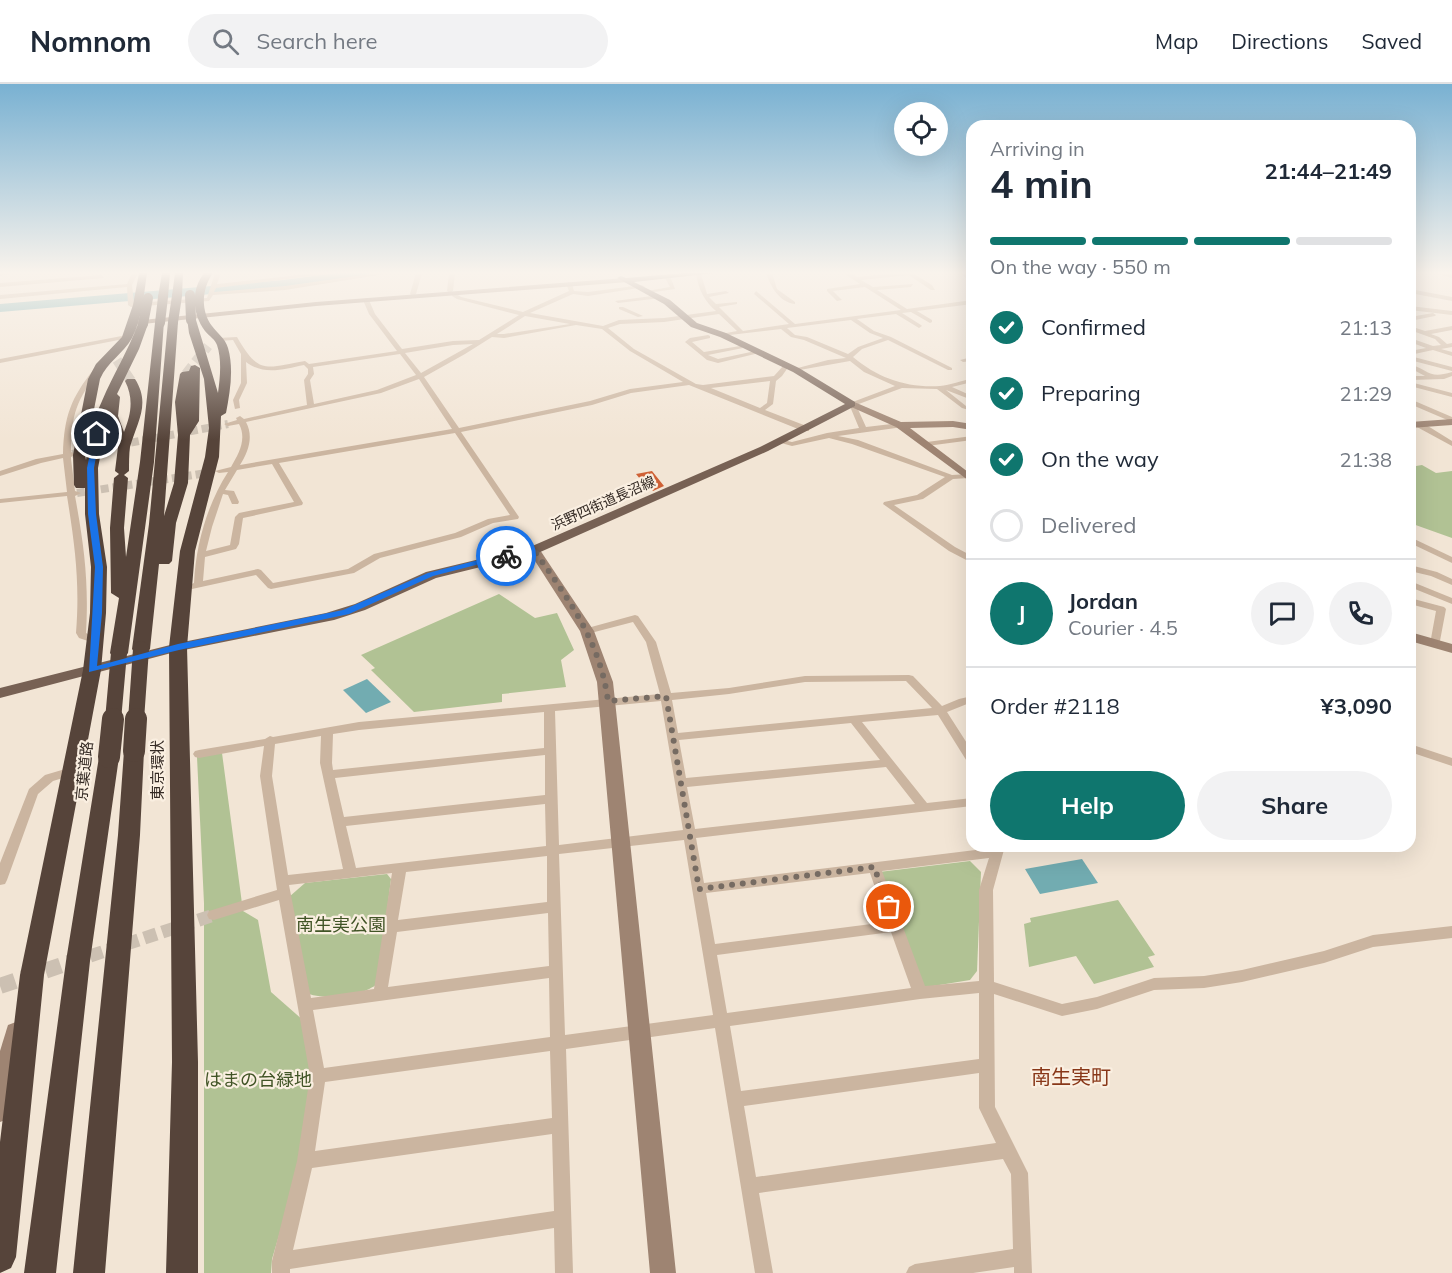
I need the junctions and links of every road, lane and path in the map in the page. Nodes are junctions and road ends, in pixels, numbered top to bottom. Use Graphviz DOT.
graph roads {
  1 [pos="134,328"];
  2 [pos="137,328"];
  3 [pos="166,328"];
  4 [pos="167,328"];
  5 [pos="196,328"];
  6 [pos="200,328"];
  7 [pos="204,328"];
  8 [pos="208,328"];
  9 [pos="383,328"];
  10 [pos="501,328"];
  11 [pos="553,328"];
  12 [pos="604,328"];
  13 [pos="708,328"];
  14 [pos="737,328"];
  15 [pos="764,328"];
  16 [pos="784,328"];
  17 [pos="866,328"];
  18 [pos="1449,328"];
  19 [pos="1416,330"];
  20 [pos="741,332"];
  21 [pos="1425,333"];
  22 [pos="490,335"];
  23 [pos="723,335"];
  24 [pos="127,337"];
  25 [pos="708,337"];
  26 [pos="889,338"];
  27 [pos="220,339"];
  28 [pos="480,342"];
  29 [pos="1416,342"];
  30 [pos="1449,345"];
  31 [pos="208,346"];
  32 [pos="740,348"];
  33 [pos="1433,348"];
  34 [pos="402,352"];
  35 [pos="760,352"];
  36 [pos="1416,352"];
  37 [pos="243,354"];
  38 [pos="704,354"];
  39 [pos="1452,354"];
  40 [pos="1416,355"];
  41 [pos="851,358"];
  42 [pos="963,360"];
  43 [pos="966,360"];
  44 [pos="0,361"];
  45 [pos="100,366"];
  46 [pos="308,366"];
  47 [pos="786,366"];
  48 [pos="950,369"];
  49 [pos="1416,369"];
  50 [pos="1452,369"];
  51 [pos="796,370"];
  52 [pos="186,374"];
  53 [pos="1452,374"];
  54 [pos="420,376"];
  55 [pos="1432,377"];
  56 [pos="118,378"];
  57 [pos="776,378"];
  58 [pos="1416,378"];
  59 [pos="131,381"];
  60 [pos="966,381"];
  61 [pos="689,383"];
  62 [pos="1416,385"];
  63 [pos="901,386"];
  64 [pos="702,387"];
  65 [pos="939,388"];
  66 [pos="1451,394"];
  67 [pos="966,395"];
  68 [pos="1439,400"];
  69 [pos="852,404"];
  70 [pos="1416,404"];
  71 [pos="311,407"];
  72 [pos="237,408"];
  73 [pos="966,408"];
  74 [pos="761,410"];
  75 [pos="242,419"];
  76 [pos="1452,421"];
  77 [pos="228,424"];
  78 [pos="900,425"];
  79 [pos="1416,425"];
  80 [pos="966,426"];
  81 [pos="1416,426"];
  82 [pos="863,428"];
  83 [pos="806,429"];
  84 [pos="457,430"];
  85 [pos="184,435"];
  86 [pos="827,435"];
  87 [pos="215,436"];
  88 [pos="966,439"];
  89 [pos="778,441"];
  90 [pos="927,444"];
  91 [pos="1452,444"];
  92 [pos="124,447"];
  93 [pos="68,455"];
  94 [pos="275,462"];
  95 [pos="236,468"];
  96 [pos="219,471"];
  97 [pos="0,474"];
  98 [pos="966,476"];
  99 [pos="951,477"];
  100 [pos="966,478"];
  101 [pos="220,491"];
  102 [pos="73,493"];
  103 [pos="0,501"];
  104 [pos="235,502"];
  105 [pos="92,514"];
  106 [pos="1416,543"];
  107 [pos="534,550"];
  108 [pos="201,555"];
  109 [pos="966,557"];
  110 [pos="1452,560"];
  111 [pos="1416,570"];
  112 [pos="1452,582"];
  113 [pos="1416,586"];
  114 [pos="190,587"];
  115 [pos="1452,601"];
  116 [pos="1416,602"];
  117 [pos="124,621"];
  118 [pos="587,631"];
  119 [pos="1416,638"];
  120 [pos="94,640"];
  121 [pos="142,640"];
  122 [pos="1435,644"];
  123 [pos="178,647"];
  124 [pos="1452,649"];
  125 [pos="92,670"];
  126 [pos="0,693"];
  127 [pos="666,696"];
  128 [pos="966,700"];
  129 [pos="608,701"];
  130 [pos="549,707"];
  131 [pos="941,711"];
  132 [pos="854,719"];
  133 [pos="327,731"];
  134 [pos="672,737"];
  135 [pos="270,740"];
  136 [pos="1416,750"];
  137 [pos="550,751"];
  138 [pos="966,751"];
  139 [pos="199,754"];
  140 [pos="1452,762"];
  141 [pos="889,763"];
  142 [pos="72,771"];
  143 [pos="329,775"];
  144 [pos="681,783"];
  145 [pos="551,799"];
  146 [pos="966,803"];
  147 [pos="924,807"];
  148 [pos="340,822"];
  149 [pos="688,834"];
  150 [pos="621,841"];
  151 [pos="553,849"];
  152 [pos="977,852"];
  153 [pos="997,852"];
  154 [pos="400,867"];
  155 [pos="874,867"];
  156 [pos="350,872"];
  157 [pos="0,880"];
  158 [pos="283,887"];
  159 [pos="699,889"];
  160 [pos="554,907"];
  161 [pos="214,915"];
  162 [pos="896,926"];
  163 [pos="390,927"];
  164 [pos="1452,932"];
  165 [pos="710,950"];
  166 [pos="556,971"];
  167 [pos="32,975"];
  168 [pos="987,986"];
  169 [pos="920,993"];
  170 [pos="380,995"];
  171 [pos="306,1005"];
  172 [pos="721,1020"];
  173 [pos="639,1031"];
  174 [pos="558,1042"];
  175 [pos="987,1065"];
  176 [pos="318,1076"];
  177 [pos="736,1099"];
  178 [pos="0,1111"];
  179 [pos="560,1125"];
  180 [pos="1008,1150"];
  181 [pos="305,1161"];
  182 [pos="751,1186"];
  183 [pos="563,1218"];
  184 [pos="0,1257"];
  185 [pos="1023,1265"];
  186 [pos="281,1267"];
  187 [pos="40,1273"];
  188 [pos="89,1273"];
  189 [pos="182,1273"];
  190 [pos="564,1273"];
  191 [pos="663,1273"];
  192 [pos="765,1273"];
  193 [pos="915,1273"];
  1 -- 24 [label="highway"];
  2 -- 56 [label="highway"];
  3 -- 117 [label="highway, 京葉道路"];
  4 -- 121 [label="highway, 京葉道路"];
  5 -- 85 [label="highway"];
  6 -- 87 [label="highway, 東京環状"];
  7 -- 31 [label="highway"];
  8 -- 27 [label="highway"];
  9 -- 34 [label="street"];
  10 -- 22 [label="street"];
  11 -- 22 [label="street"];
  12 -- 61 [label="street"];
  13 -- 23 [label="main road"];
  14 -- 20 [label="street"];
  15 -- 20 [label="street"];
  16 -- 41 [label="street"];
  17 -- 26 [label="street"];
  18 -- 21 [label="street"];
  19 -- 21 [label="street"];
  20 -- 23 [label="street"];
  21 -- 30 [label="street"];
  22 -- 28 [label="street"];
  23 -- 35 [label="main road"];
  24 -- 44 [label="street"];
  24 -- 45 [label="highway"];
  25 -- 38 [label="street"];
  26 -- 41 [label="street"];
  26 -- 48 [label="street"];
  27 -- 37 [label="street"];
  27 -- 87 [label="highway"];
  28 -- 34 [label="street"];
  28 -- 54 [label="street"];
  29 -- 33 [label="street"];
  30 -- 33 [label="street"];
  32 -- 38 [label="street"];
  33 -- 36 [label="street"];
  33 -- 39 [label="street"];
  34 -- 46 [label="street"];
  34 -- 54 [label="street"];
  35 -- 38 [label="street"];
  35 -- 47 [label="main road"];
  37 -- 46 [label="street"];
  37 -- 72 [label="street"];
  40 -- 50 [label="street"];
  41 -- 51 [label="street"];
  41 -- 63 [label="street"];
  42 -- 43 [label="street"];
  45 -- 93 [label="street"];
  45 -- 105 [label="highway"];
  46 -- 71 [label="street"];
  47 -- 51 [label="main road"];
  47 -- 57 [label="street"];
  49 -- 55 [label="street"];
  51 -- 69 [label="main road"];
  52 -- 85 [label="highway"];
  53 -- 55 [label="street"];
  54 -- 71 [label="street"];
  54 -- 84 [label="street"];
  55 -- 58 [label="street"];
  56 -- 92 [label="highway"];
  56 -- 105 [label="highway"];
  57 -- 64 [label="street"];
  57 -- 74 [label="street"];
  59 -- 92 [label="highway"];
  60 -- 65 [label="street"];
  61 -- 64 [label="street"];
  61 -- 84 [label="street"];
  62 -- 66 [label="street"];
  63 -- 65 [label="street"];
  63 -- 69 [label="street"];
  64 -- 74 [label="street"];
  65 -- 67 [label="street"];
  65 -- 73 [label="street"];
  66 -- 68 [label="street"];
  69 -- 78 [label="street"];
  69 -- 82 [label="street"];
  69 -- 83 [label="main road, 浜野四街道長沼線"];
  70 -- 76 [label="street"];
  71 -- 75 [label="street"];
  74 -- 83 [label="street"];
  75 -- 77 [label="street"];
  75 -- 95 [label="street"];
  76 -- 79 [label="street"];
  78 -- 80 [label="street"];
  78 -- 82 [label="street"];
  78 -- 90 [label="street"];
  81 -- 91 [label="street"];
  82 -- 86 [label="street"];
  83 -- 89 [label="main road, 浜野四街道長沼線"];
  84 -- 94 [label="street"];
  84 -- 114 [label="street"];
  85 -- 121 [label="highway"];
  86 -- 89 [label="street"];
  86 -- 99 [label="street"];
  87 -- 114 [label="highway, 東京環状"];
  88 -- 90 [label="street"];
  89 -- 107 [label="main road, 浜野四街道長沼線"];
  90 -- 98 [label="street"];
  92 -- 117 [label="highway"];
  93 -- 97 [label="street"];
  93 -- 102 [label="street"];
  94 -- 95 [label="street"];
  94 -- 108 [label="street"];
  95 -- 96 [label="street"];
  95 -- 101 [label="street"];
  99 -- 100 [label="street"];
  99 -- 109 [label="street"];
  101 -- 104 [label="street"];
  101 -- 108 [label="street"];
  102 -- 103 [label="street"];
  102 -- 120 [label="street"];
  105 -- 120 [label="highway"];
  106 -- 110 [label="street"];
  107 -- 118 [label="street"];
  107 -- 123 [label="main road, 浜野四街道長沼線"];
  108 -- 114 [label="street"];
  111 -- 112 [label="street"];
  113 -- 115 [label="street"];
  114 -- 123 [label="highway, 東京環状"];
  116 -- 122 [label="street"];
  117 -- 187 [label="highway, 京葉道路, bridge"];
  118 -- 127 [label="street"];
  118 -- 129 [label="street"];
  119 -- 122 [label="street"];
  120 -- 125 [label="highway"];
  121 -- 188 [label="highway, 京葉道路, bridge"];
  122 -- 124 [label="street"];
  123 -- 125 [label="main road, 浜野四街道長沼線"];
  123 -- 189 [label="highway, 東京環状"];
  125 -- 126 [label="main road, 浜野四街道長沼線"];
  125 -- 142 [label="highway"];
  127 -- 129 [label="street"];
  127 -- 131 [label="street"];
  127 -- 134 [label="street"];
  128 -- 131 [label="street"];
  129 -- 130 [label="street"];
  129 -- 150 [label="street"];
  130 -- 133 [label="street"];
  130 -- 137 [label="street"];
  131 -- 132 [label="street"];
  131 -- 138 [label="street"];
  132 -- 134 [label="street"];
  132 -- 141 [label="street"];
  133 -- 135 [label="street"];
  133 -- 143 [label="street"];
  134 -- 144 [label="street"];
  135 -- 139 [label="street"];
  135 -- 158 [label="street"];
  136 -- 140 [label="street"];
  137 -- 143 [label="street"];
  137 -- 145 [label="street"];
  141 -- 144 [label="street"];
  141 -- 147 [label="street"];
  142 -- 157 [label="street"];
  142 -- 167 [label="highway"];
  143 -- 148 [label="street"];
  144 -- 149 [label="street"];
  145 -- 148 [label="street"];
  145 -- 151 [label="street"];
  146 -- 147 [label="street"];
  147 -- 149 [label="street"];
  148 -- 156 [label="street"];
  149 -- 150 [label="street"];
  149 -- 159 [label="street"];
  150 -- 151 [label="street"];
  150 -- 173 [label="street"];
  151 -- 154 [label="street"];
  151 -- 160 [label="street"];
  152 -- 155 [label="street"];
  153 -- 168 [label="street"];
  154 -- 156 [label="street"];
  154 -- 163 [label="street"];
  155 -- 159 [label="street"];
  155 -- 162 [label="street"];
  156 -- 158 [label="street"];
  158 -- 161 [label="street"];
  158 -- 171 [label="street"];
  159 -- 165 [label="street"];
  160 -- 163 [label="street"];
  160 -- 166 [label="street"];
  162 -- 165 [label="street"];
  162 -- 169 [label="street"];
  163 -- 170 [label="street"];
  164 -- 168 [label="street"];
  165 -- 172 [label="street"];
  166 -- 170 [label="street"];
  166 -- 174 [label="street"];
  167 -- 178 [label="street"];
  167 -- 184 [label="highway"];
  168 -- 169 [label="street"];
  168 -- 175 [label="street"];
  169 -- 172 [label="street"];
  170 -- 171 [label="street"];
  171 -- 176 [label="street"];
  172 -- 173 [label="street"];
  172 -- 177 [label="street"];
  173 -- 174 [label="street"];
  173 -- 191 [label="street"];
  174 -- 176 [label="street"];
  174 -- 179 [label="street"];
  175 -- 177 [label="street"];
  175 -- 180 [label="street"];
  176 -- 181 [label="street"];
  177 -- 182 [label="street"];
  179 -- 181 [label="street"];
  179 -- 183 [label="street"];
  180 -- 182 [label="street"];
  180 -- 185 [label="street"];
  181 -- 186 [label="street"];
  182 -- 192 [label="street"];
  183 -- 186 [label="street"];
  183 -- 190 [label="street"];
  185 -- 193 [label="street"];
}
